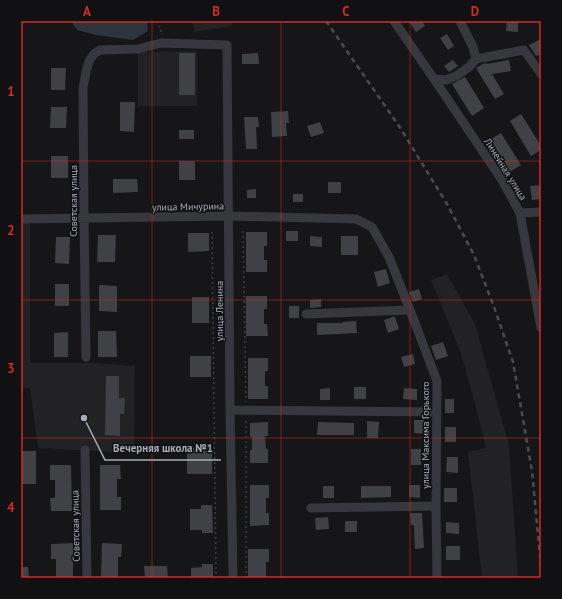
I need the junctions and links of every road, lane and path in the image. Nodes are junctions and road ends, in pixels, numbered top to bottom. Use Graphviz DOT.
graph roads {
  1 [pos="156,21"];
  2 [pos="394,21"];
  3 [pos="460,21"];
  4 [pos="158,24"];
  5 [pos="227,45"];
  6 [pos="476,59"];
  7 [pos="541,74"];
  8 [pos="434,79"];
  9 [pos="541,212"];
  10 [pos="520,213"];
  11 [pos="229,216"];
  12 [pos="84,218"];
  13 [pos="21,219"];
  14 [pos="356,219"];
  15 [pos="212,232"];
  16 [pos="410,310"];
  17 [pos="306,314"];
  18 [pos="541,328"];
  19 [pos="86,357"];
  20 [pos="230,410"];
  21 [pos="436,412"];
  22 [pos="85,450"];
  23 [pos="436,506"];
  24 [pos="311,508"];
  25 [pos="87,578"];
  26 [pos="216,578"];
  27 [pos="233,578"];
  28 [pos="437,578"];
  1 -- 4 [label="path"];
  2 -- 8 [label="street, Линейная улица"];
  3 -- 6 [label="street"];
  5 -- 11 [label="street, улица Ленина"];
  5 -- 12 [label="street, Советская улица"];
  6 -- 7 [label="street"];
  6 -- 8 [label="street"];
  8 -- 10 [label="street, Линейная улица"];
  9 -- 10 [label="street"];
  10 -- 18 [label="street, Линейная улица"];
  11 -- 12 [label="street, улица Мичурина"];
  11 -- 14 [label="street, улица Мичурина"];
  11 -- 20 [label="street, улица Ленина"];
  12 -- 13 [label="street, улица Мичурина"];
  12 -- 19 [label="street, Советская улица"];
  14 -- 16 [label="street, улица Максима Горького"];
  15 -- 26 [label="path"];
  16 -- 17 [label="street"];
  16 -- 21 [label="street, улица Максима Горького"];
  20 -- 21 [label="street"];
  20 -- 27 [label="street, улица Ленина"];
  21 -- 23 [label="street, улица Максима Горького"];
  22 -- 25 [label="street, Советская улица"];
  23 -- 24 [label="street"];
  23 -- 28 [label="street, улица Максима Горького"];
}
